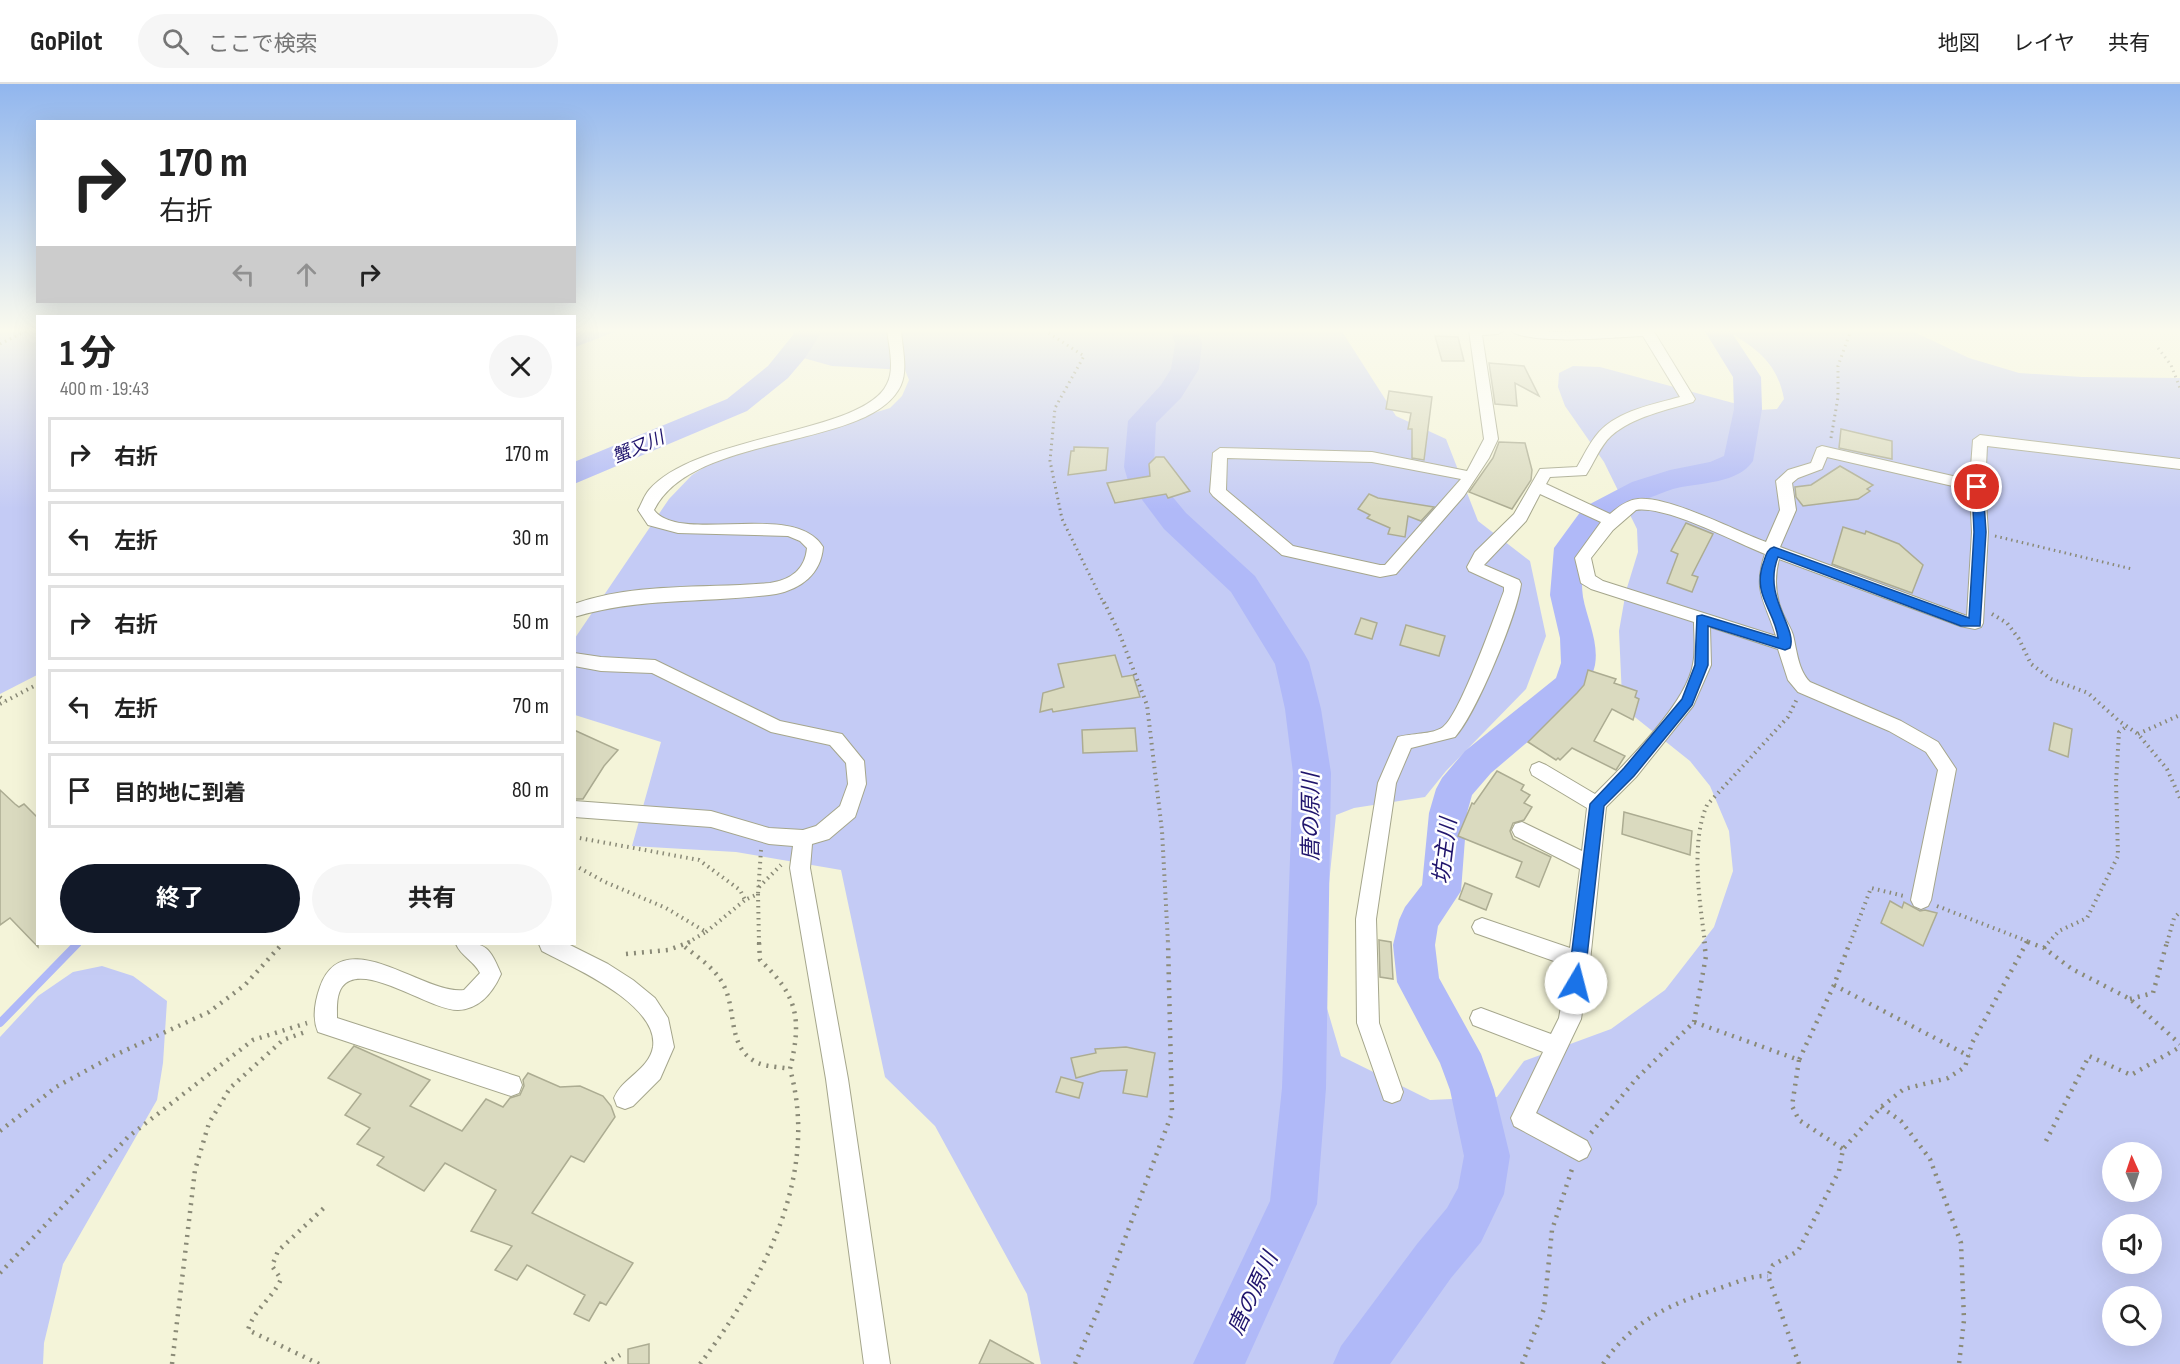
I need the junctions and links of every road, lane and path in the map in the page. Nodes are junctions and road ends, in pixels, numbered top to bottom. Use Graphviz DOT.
graph roads {
  1 [pos="891,390"];
  2 [pos="1065,390"];
  3 [pos="1484,390"];
  4 [pos="1682,390"];
  5 [pos="1838,390"];
  6 [pos="1822,451"];
  7 [pos="2180,464"];
  8 [pos="1469,476"];
  9 [pos="1538,486"];
  10 [pos="1977,487"];
  11 [pos="1612,521"];
  12 [pos="1980,532"];
  13 [pos="1772,550"];
  14 [pos="2132,569"];
  15 [pos="1976,605"];
  16 [pos="576,609"];
  17 [pos="1702,620"];
  18 [pos="1785,645"];
  19 [pos="576,659"];
  20 [pos="36,685"];
  21 [pos="1804,687"];
  22 [pos="0,697"];
  23 [pos="5,701"];
  24 [pos="0,704"];
  25 [pos="2180,715"];
  26 [pos="2127,726"];
  27 [pos="2138,734"];
  28 [pos="1539,770"];
  29 [pos="2180,798"];
  30 [pos="1597,804"];
  31 [pos="576,808"];
  32 [pos="1522,830"];
  33 [pos="762,834"];
  34 [pos="576,837"];
  35 [pos="803,838"];
  36 [pos="576,866"];
  37 [pos="1590,866"];
  38 [pos="758,894"];
  39 [pos="745,900"];
  40 [pos="1921,900"];
  41 [pos="2180,912"];
  42 [pos="1482,927"];
  43 [pos="706,932"];
  44 [pos="2027,941"];
  45 [pos="281,945"];
  46 [pos="467,945"];
  47 [pos="551,945"];
  48 [pos="685,947"];
  49 [pos="2044,948"];
  50 [pos="626,954"];
  51 [pos="1580,961"];
  52 [pos="1834,985"];
  53 [pos="2130,999"];
  54 [pos="1481,1018"];
  55 [pos="1694,1022"];
  56 [pos="326,1025"];
  57 [pos="2180,1046"];
  58 [pos="1557,1047"];
  59 [pos="1969,1056"];
  60 [pos="1799,1060"];
  61 [pos="790,1069"];
  62 [pos="511,1085"];
  63 [pos="1392,1092"];
  64 [pos="625,1098"];
  65 [pos="1881,1107"];
  66 [pos="0,1131"];
  67 [pos="2046,1141"];
  68 [pos="1579,1149"];
  69 [pos="1843,1149"];
  70 [pos="326,1206"];
  71 [pos="0,1273"];
  72 [pos="1768,1276"];
  73 [pos="620,1355"];
  74 [pos="172,1364"];
  75 [pos="319,1364"];
  76 [pos="605,1364"];
  77 [pos="700,1364"];
  78 [pos="877,1364"];
  79 [pos="1075,1364"];
  80 [pos="1522,1364"];
  81 [pos="1603,1364"];
  82 [pos="1799,1364"];
  83 [pos="1959,1364"];
  1 -- 16 [label="street"];
  2 -- 79 [label="path"];
  3 -- 8 [label="street"];
  4 -- 9 [label="street"];
  5 -- 6 [label="path"];
  6 -- 10 [label="street"];
  6 -- 13 [label="street"];
  7 -- 10 [label="street"];
  8 -- 8 [label="street"];
  9 -- 11 [label="street"];
  9 -- 63 [label="street"];
  10 -- 12 [label="street"];
  11 -- 13 [label="street"];
  11 -- 17 [label="street"];
  12 -- 14 [label="path"];
  12 -- 15 [label="street"];
  13 -- 15 [label="street"];
  13 -- 18 [label="street"];
  15 -- 26 [label="path"];
  17 -- 18 [label="street"];
  17 -- 30 [label="street"];
  18 -- 21 [label="street"];
  19 -- 35 [label="street"];
  20 -- 23 [label="path"];
  21 -- 40 [label="street"];
  21 -- 55 [label="path"];
  22 -- 23 [label="path"];
  23 -- 24 [label="path"];
  25 -- 27 [label="path"];
  26 -- 27 [label="path"];
  26 -- 49 [label="path"];
  27 -- 29 [label="path"];
  28 -- 30 [label="street"];
  30 -- 37 [label="street"];
  31 -- 33 [label="street"];
  32 -- 37 [label="street"];
  33 -- 35 [label="street"];
  33 -- 38 [label="path"];
  34 -- 39 [label="path"];
  35 -- 78 [label="street"];
  36 -- 43 [label="path"];
  37 -- 51 [label="street"];
  38 -- 39 [label="path"];
  38 -- 61 [label="path"];
  39 -- 43 [label="path"];
  40 -- 44 [label="path"];
  40 -- 52 [label="path"];
  41 -- 53 [label="path"];
  42 -- 51 [label="street"];
  43 -- 48 [label="path"];
  44 -- 49 [label="path"];
  44 -- 59 [label="path"];
  45 -- 66 [label="path"];
  46 -- 56 [label="street"];
  47 -- 64 [label="street"];
  48 -- 50 [label="path"];
  48 -- 61 [label="path"];
  49 -- 53 [label="path"];
  51 -- 58 [label="street"];
  52 -- 59 [label="path"];
  52 -- 60 [label="path"];
  53 -- 57 [label="path"];
  54 -- 58 [label="street"];
  55 -- 60 [label="path"];
  55 -- 68 [label="path"];
  56 -- 62 [label="street"];
  56 -- 71 [label="path"];
  56 -- 74 [label="path"];
  57 -- 67 [label="path"];
  58 -- 68 [label="street"];
  59 -- 65 [label="path"];
  60 -- 69 [label="path"];
  61 -- 77 [label="path"];
  65 -- 69 [label="path"];
  65 -- 83 [label="path"];
  68 -- 80 [label="path"];
  69 -- 72 [label="path"];
  70 -- 75 [label="path"];
  72 -- 81 [label="path"];
  72 -- 82 [label="path"];
  73 -- 76 [label="path"];
}
